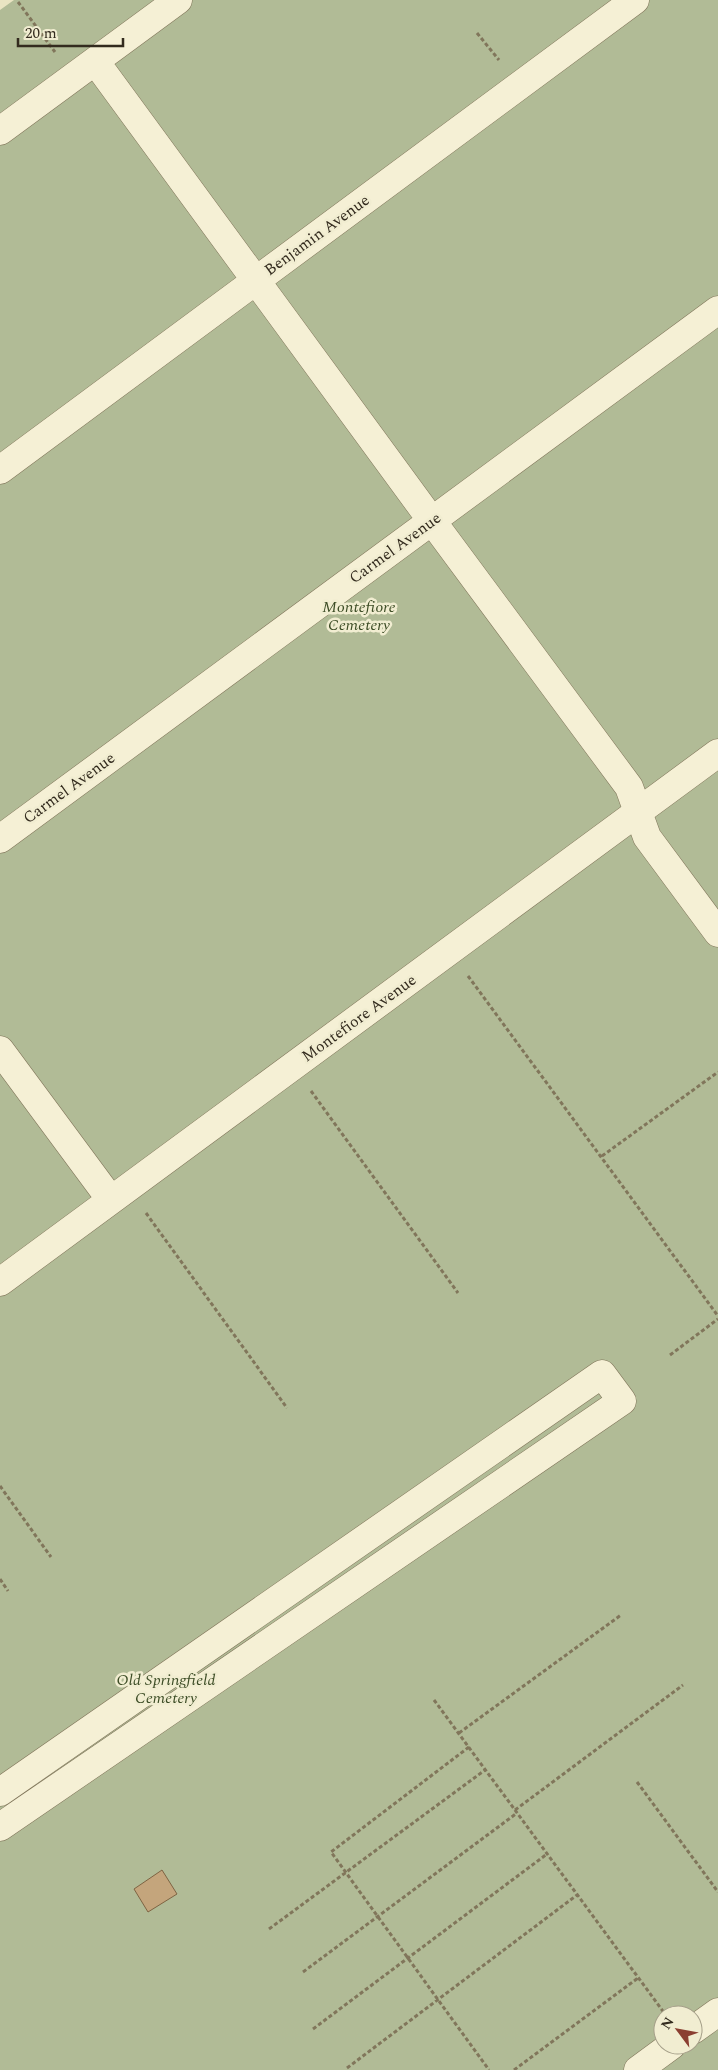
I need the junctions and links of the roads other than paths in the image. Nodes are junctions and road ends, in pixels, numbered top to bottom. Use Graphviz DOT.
graph roads {
  1 [pos="178,0"];
  2 [pos="635,0"];
  3 [pos="95,61"];
  4 [pos="0,131"];
  5 [pos="255,281"];
  6 [pos="718,310"];
  7 [pos="0,470"];
  8 [pos="432,521"];
  9 [pos="718,753"];
  10 [pos="638,812"];
  11 [pos="0,839"];
  12 [pos="718,933"];
  13 [pos="0,1050"];
  14 [pos="120,1194"];
  15 [pos="0,1282"];
  16 [pos="0,1792"];
  17 [pos="0,1827"];
  18 [pos="718,2012"];
  19 [pos="703,2023"];
  20 [pos="658,2055"];
  21 [pos="638,2070"];
  1 -- 3 [label="lane"];
  2 -- 5 [label="lane, Benjamin Avenue"];
  3 -- 4 [label="lane"];
  3 -- 5 [label="lane"];
  5 -- 7 [label="lane, Benjamin Avenue"];
  5 -- 8 [label="lane"];
  6 -- 8 [label="lane, Carmel Avenue"];
  8 -- 10 [label="lane"];
  8 -- 11 [label="lane, Carmel Avenue"];
  9 -- 10 [label="lane, Montefiore Avenue"];
  10 -- 12 [label="lane"];
  10 -- 14 [label="lane, Montefiore Avenue"];
  13 -- 14 [label="lane"];
  14 -- 15 [label="lane, Montefiore Avenue"];
  16 -- 17 [label="lane"];
  18 -- 19 [label="lane"];
  20 -- 21 [label="lane"];
}
